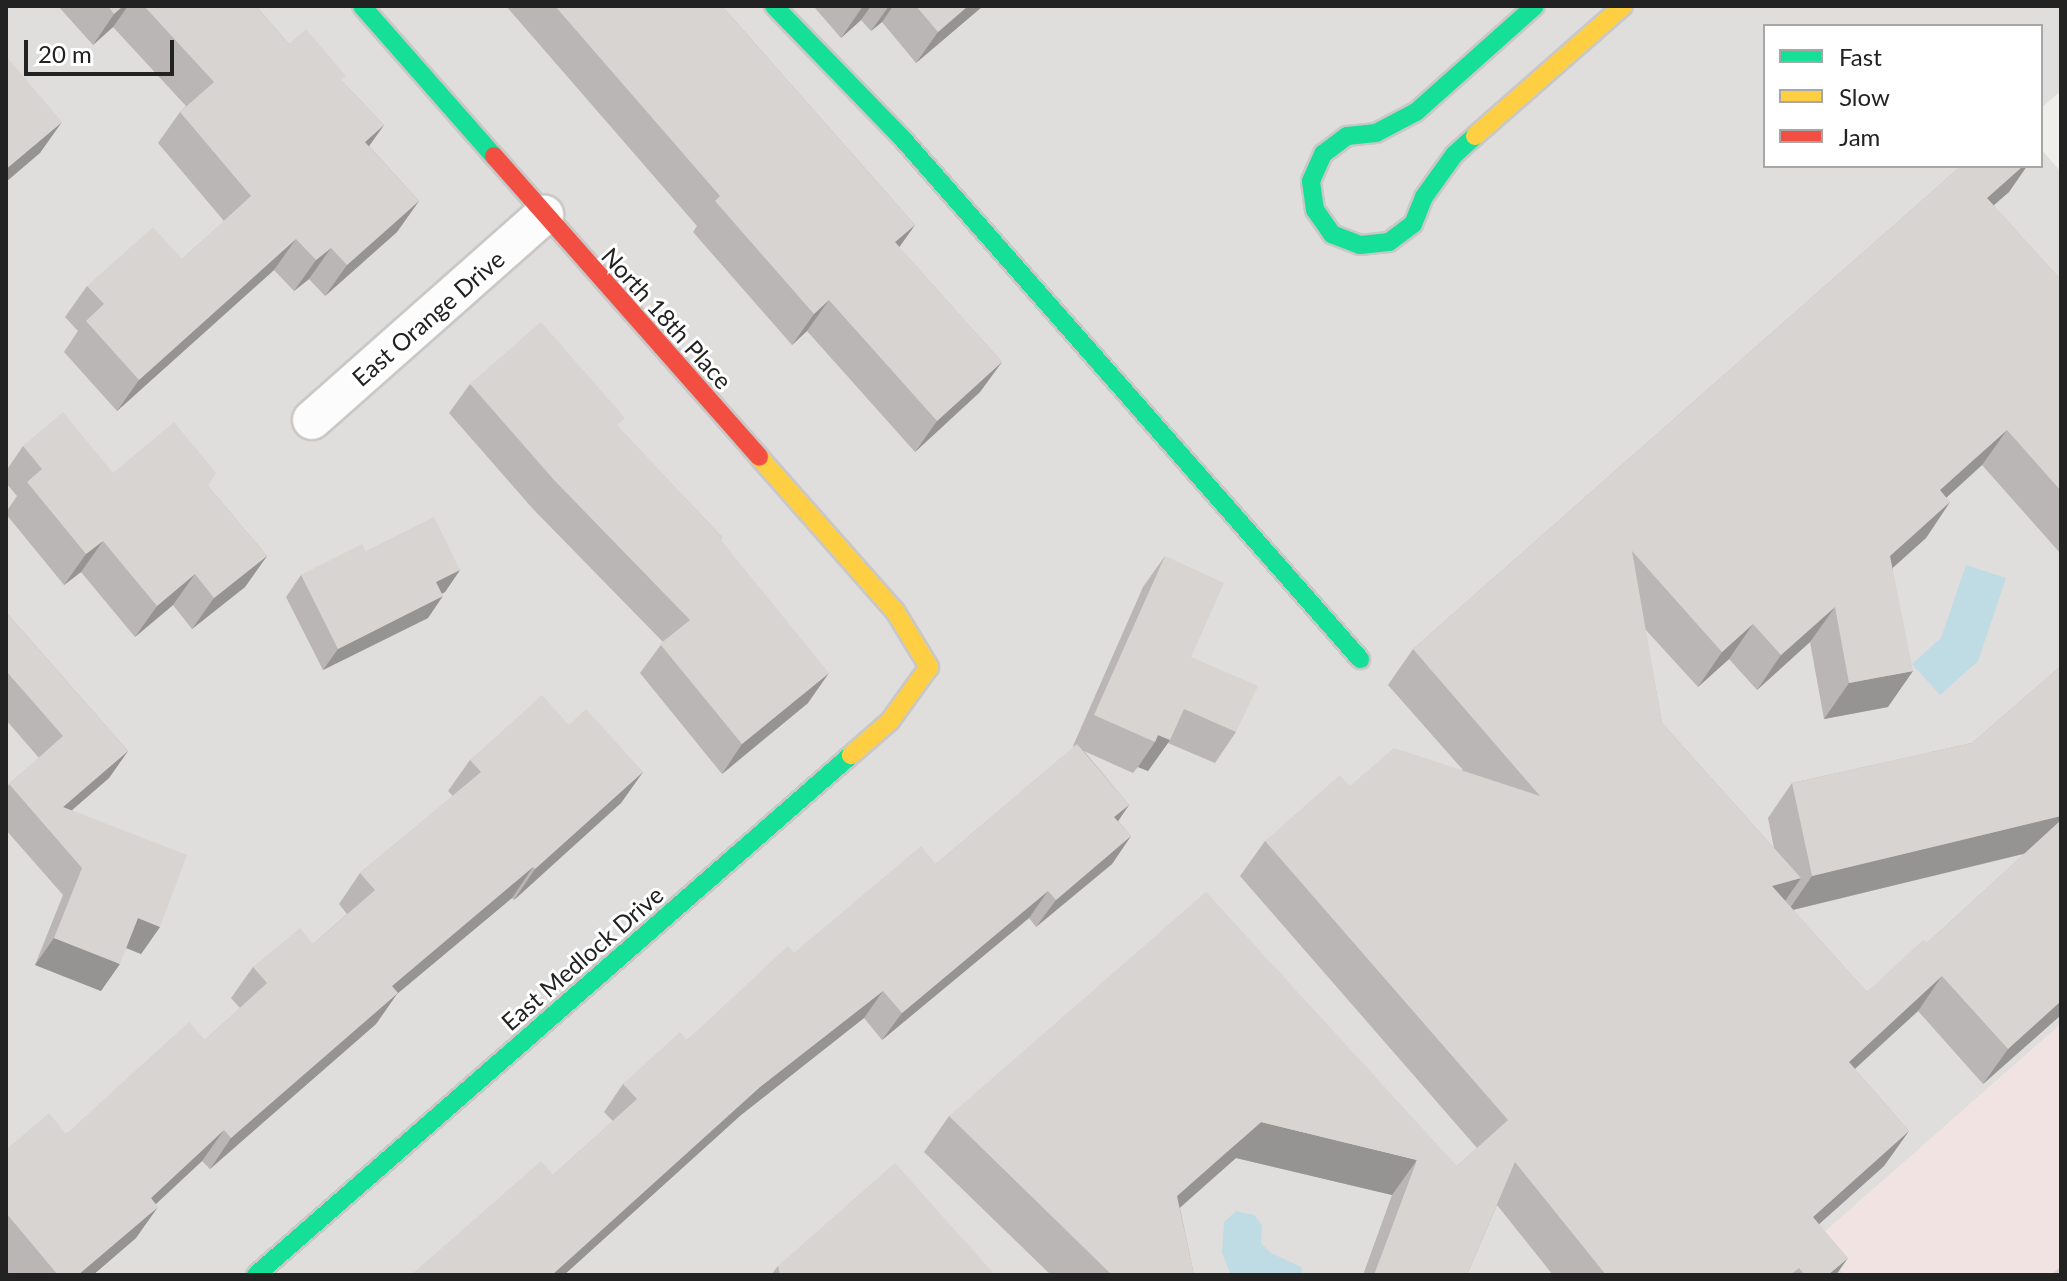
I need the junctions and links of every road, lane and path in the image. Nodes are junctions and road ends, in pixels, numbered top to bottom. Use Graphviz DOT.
graph roads {
  1 [pos="362,6"];
  2 [pos="774,6"];
  3 [pos="1535,6"];
  4 [pos="1623,6"];
  5 [pos="544,215"];
  6 [pos="312,420"];
  7 [pos="1360,659"];
  8 [pos="929,667"];
  9 [pos="256,1275"];
  1 -- 5 [label="street, North 18th Place"];
  2 -- 7 [label="street"];
  3 -- 4 [label="street"];
  5 -- 6 [label="street, East Orange Drive"];
  5 -- 8 [label="street, North 18th Place"];
  8 -- 9 [label="street, East Medlock Drive"];
}
